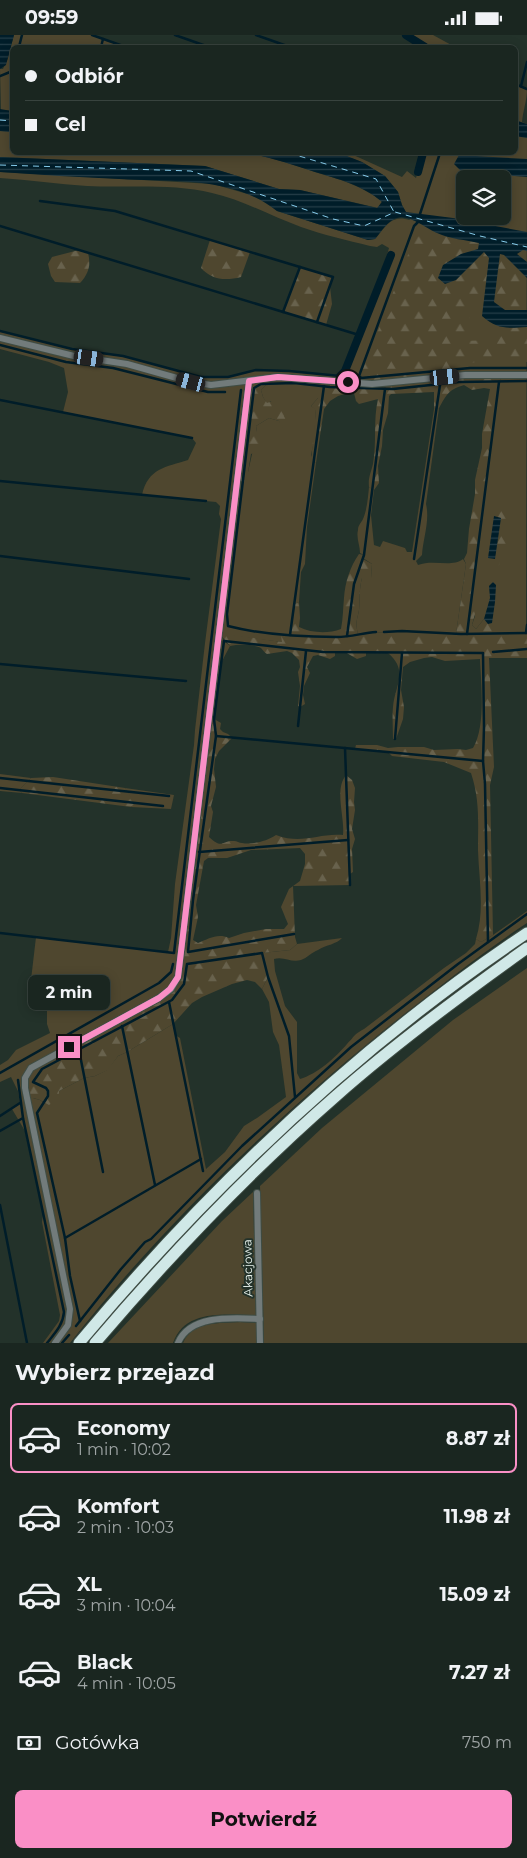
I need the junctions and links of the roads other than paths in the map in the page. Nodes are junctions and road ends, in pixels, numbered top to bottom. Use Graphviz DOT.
graph roads {
  1 [pos="0,338"];
  2 [pos="527,375"];
  3 [pos="249,381"];
  4 [pos="527,933"];
  5 [pos="527,948"];
  6 [pos="257,1193"];
  7 [pos="260,1319"];
  8 [pos="55,1343"];
  9 [pos="79,1343"];
  10 [pos="95,1343"];
  11 [pos="178,1343"];
  12 [pos="260,1343"];
  1 -- 3 [label="street"];
  2 -- 3 [label="street"];
  3 -- 8 [label="street"];
  4 -- 9 [label="highway"];
  5 -- 10 [label="highway"];
  6 -- 7 [label="street, Akacjowa"];
  7 -- 11 [label="street"];
  7 -- 12 [label="street, Akacjowa"];
}
